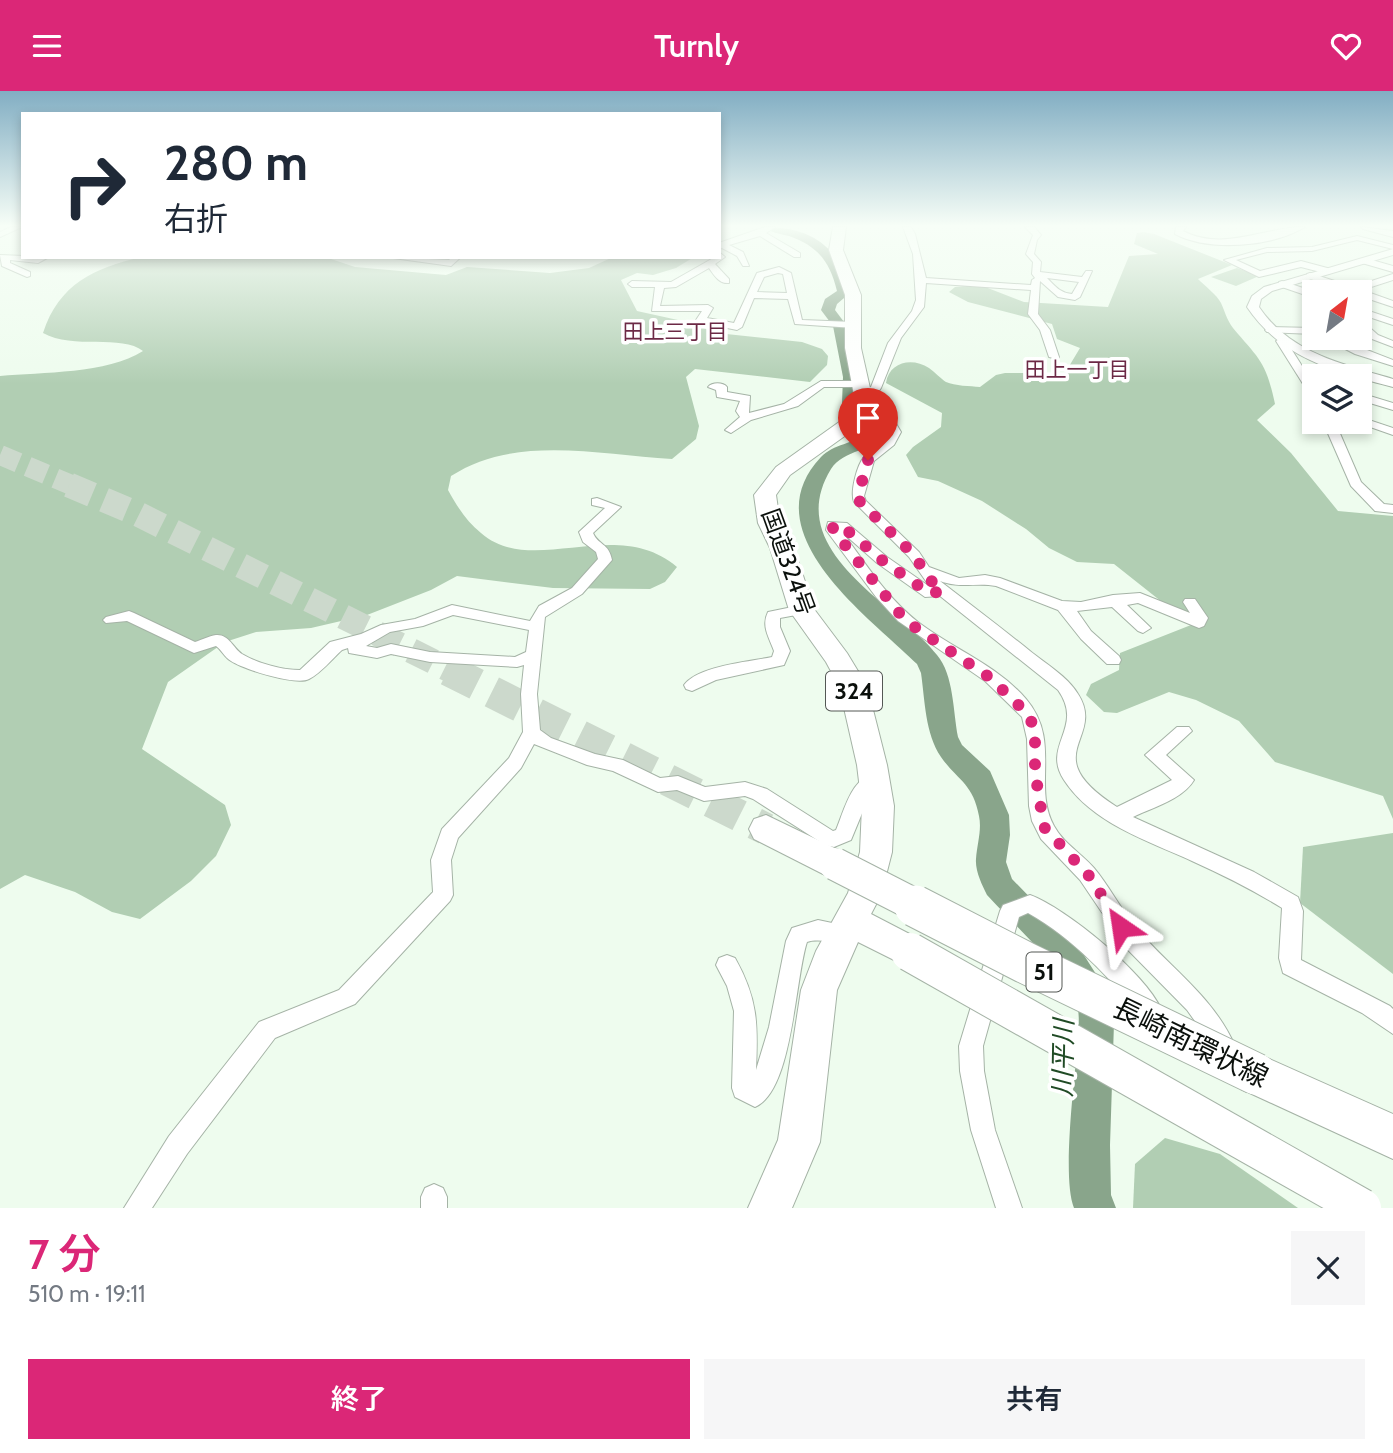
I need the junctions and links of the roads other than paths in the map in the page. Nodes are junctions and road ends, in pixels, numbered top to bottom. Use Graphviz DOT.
graph roads {
  1 [pos="683,279"];
  2 [pos="723,279"];
  3 [pos="760,279"];
  4 [pos="789,279"];
  5 [pos="847,279"];
  6 [pos="1036,279"];
  7 [pos="1041,279"];
  8 [pos="1085,279"];
  9 [pos="1299,279"];
  10 [pos="1387,279"];
  11 [pos="921,280"];
  12 [pos="726,281"];
  13 [pos="1380,282"];
  14 [pos="632,284"];
  15 [pos="1282,284"];
  16 [pos="660,285"];
  17 [pos="1372,285"];
  18 [pos="1393,285"];
  19 [pos="1036,288"];
  20 [pos="1302,291"];
  21 [pos="751,295"];
  22 [pos="793,296"];
  23 [pos="1372,297"];
  24 [pos="1393,303"];
  25 [pos="1372,317"];
  26 [pos="1393,322"];
  27 [pos="854,325"];
  28 [pos="1270,330"];
  29 [pos="1302,331"];
  30 [pos="1372,334"];
  31 [pos="1281,341"];
  32 [pos="1393,344"];
  33 [pos="1355,350"];
  34 [pos="1054,357"];
  35 [pos="1393,363"];
  36 [pos="1302,369"];
  37 [pos="1393,383"];
  38 [pos="713,387"];
  39 [pos="863,392"];
  40 [pos="1372,401"];
  41 [pos="1393,407"];
  42 [pos="745,416"];
  43 [pos="1372,424"];
  44 [pos="731,430"];
  45 [pos="1393,432"];
  46 [pos="1334,434"];
  47 [pos="597,502"];
  48 [pos="1393,509"];
  49 [pos="924,570"];
  50 [pos="943,590"];
  51 [pos="1113,600"];
  52 [pos="1190,602"];
  53 [pos="1062,606"];
  54 [pos="802,610"];
  55 [pos="111,620"];
  56 [pos="404,626"];
  57 [pos="536,628"];
  58 [pos="1143,628"];
  59 [pos="362,639"];
  60 [pos="391,649"];
  61 [pos="535,654"];
  62 [pos="1113,660"];
  63 [pos="692,685"];
  64 [pos="1183,731"];
  65 [pos="532,732"];
  66 [pos="874,782"];
  67 [pos="1114,817"];
  68 [pos="766,829"];
  69 [pos="847,927"];
  70 [pos="727,965"];
  71 [pos="1393,1023"];
  72 [pos="1256,1074"];
  73 [pos="1393,1131"];
  74 [pos="1393,1137"];
  75 [pos="137,1208"];
  76 [pos="770,1208"];
  77 [pos="1009,1208"];
  78 [pos="1362,1208"];
  1 -- 16 [label="street"];
  2 -- 12 [label="street"];
  3 -- 21 [label="street"];
  4 -- 22 [label="street"];
  5 -- 27 [label="highway"];
  6 -- 19 [label="street"];
  7 -- 8 [label="street"];
  9 -- 15 [label="street"];
  10 -- 13 [label="street"];
  11 -- 19 [label="street"];
  11 -- 39 [label="street"];
  13 -- 17 [label="street"];
  13 -- 18 [label="street"];
  14 -- 16 [label="street"];
  15 -- 20 [label="street"];
  15 -- 28 [label="street"];
  16 -- 21 [label="street"];
  19 -- 34 [label="street"];
  21 -- 22 [label="street"];
  22 -- 27 [label="street"];
  23 -- 24 [label="street"];
  25 -- 26 [label="street"];
  27 -- 39 [label="highway"];
  28 -- 29 [label="street"];
  28 -- 31 [label="street"];
  30 -- 32 [label="street"];
  31 -- 36 [label="street"];
  31 -- 37 [label="street"];
  33 -- 35 [label="street"];
  38 -- 42 [label="street"];
  39 -- 42 [label="street"];
  39 -- 49 [label="street"];
  39 -- 54 [label="highway, 国道324号 / 324"];
  40 -- 41 [label="street"];
  42 -- 44 [label="street"];
  43 -- 45 [label="street"];
  46 -- 48 [label="street"];
  47 -- 57 [label="street"];
  49 -- 50 [label="street"];
  49 -- 53 [label="street"];
  50 -- 67 [label="street"];
  50 -- 77 [label="street"];
  51 -- 52 [label="street"];
  51 -- 53 [label="street"];
  51 -- 58 [label="street"];
  53 -- 62 [label="street"];
  54 -- 63 [label="street"];
  54 -- 66 [label="highway, 国道324号 / 324"];
  55 -- 59 [label="street"];
  56 -- 57 [label="street"];
  56 -- 59 [label="street"];
  56 -- 60 [label="street"];
  57 -- 61 [label="street"];
  59 -- 60 [label="street"];
  60 -- 61 [label="street"];
  61 -- 65 [label="street"];
  64 -- 67 [label="street"];
  65 -- 66 [label="street"];
  65 -- 75 [label="street"];
  66 -- 69 [label="highway, 国道324号 / 324"];
  67 -- 71 [label="street"];
  68 -- 72 [label="highway, 長崎南環状線 / 51, bridge"];
  69 -- 70 [label="street"];
  69 -- 76 [label="highway, 国道324号 / 324"];
  69 -- 78 [label="highway, bridge"];
  72 -- 73 [label="highway, 51"];
  72 -- 74 [label="highway, 長崎南環状線 / 51"];
}
